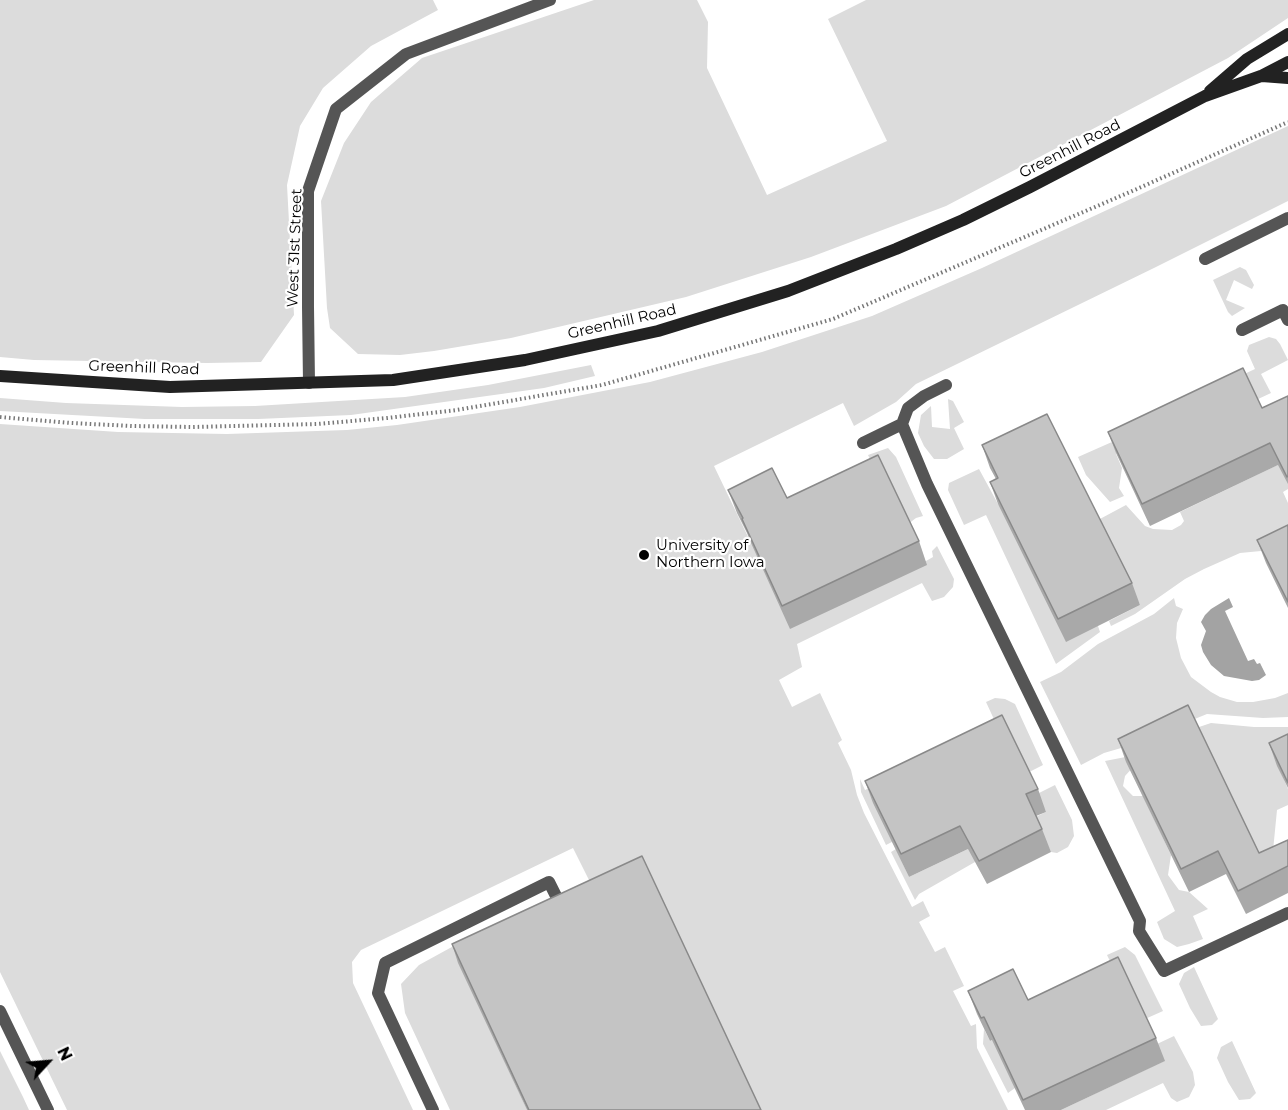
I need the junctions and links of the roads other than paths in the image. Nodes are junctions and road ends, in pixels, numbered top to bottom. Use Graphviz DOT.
graph roads {
  1 [pos="550,0"];
  2 [pos="1288,34"];
  3 [pos="1288,62"];
  4 [pos="1261,76"];
  5 [pos="1288,78"];
  6 [pos="1205,96"];
  7 [pos="1288,218"];
  8 [pos="1205,259"];
  9 [pos="1288,320"];
  10 [pos="1242,330"];
  11 [pos="0,376"];
  12 [pos="309,383"];
  13 [pos="946,385"];
  14 [pos="902,423"];
  15 [pos="863,442"];
  16 [pos="561,906"];
  17 [pos="1288,913"];
  18 [pos="0,1011"];
  19 [pos="48,1110"];
  20 [pos="433,1110"];
  1 -- 12 [label="street, West 31st Street"];
  2 -- 6 [label="street, Greenhill Road"];
  3 -- 4 [label="street, Greenhill Road"];
  4 -- 5 [label="street"];
  4 -- 6 [label="street, Greenhill Road"];
  6 -- 12 [label="street, Greenhill Road"];
  7 -- 8 [label="street"];
  9 -- 10 [label="street"];
  11 -- 12 [label="street, Greenhill Road"];
  13 -- 14 [label="street"];
  14 -- 15 [label="street"];
  14 -- 17 [label="street"];
  16 -- 20 [label="street"];
  18 -- 19 [label="street"];
}
